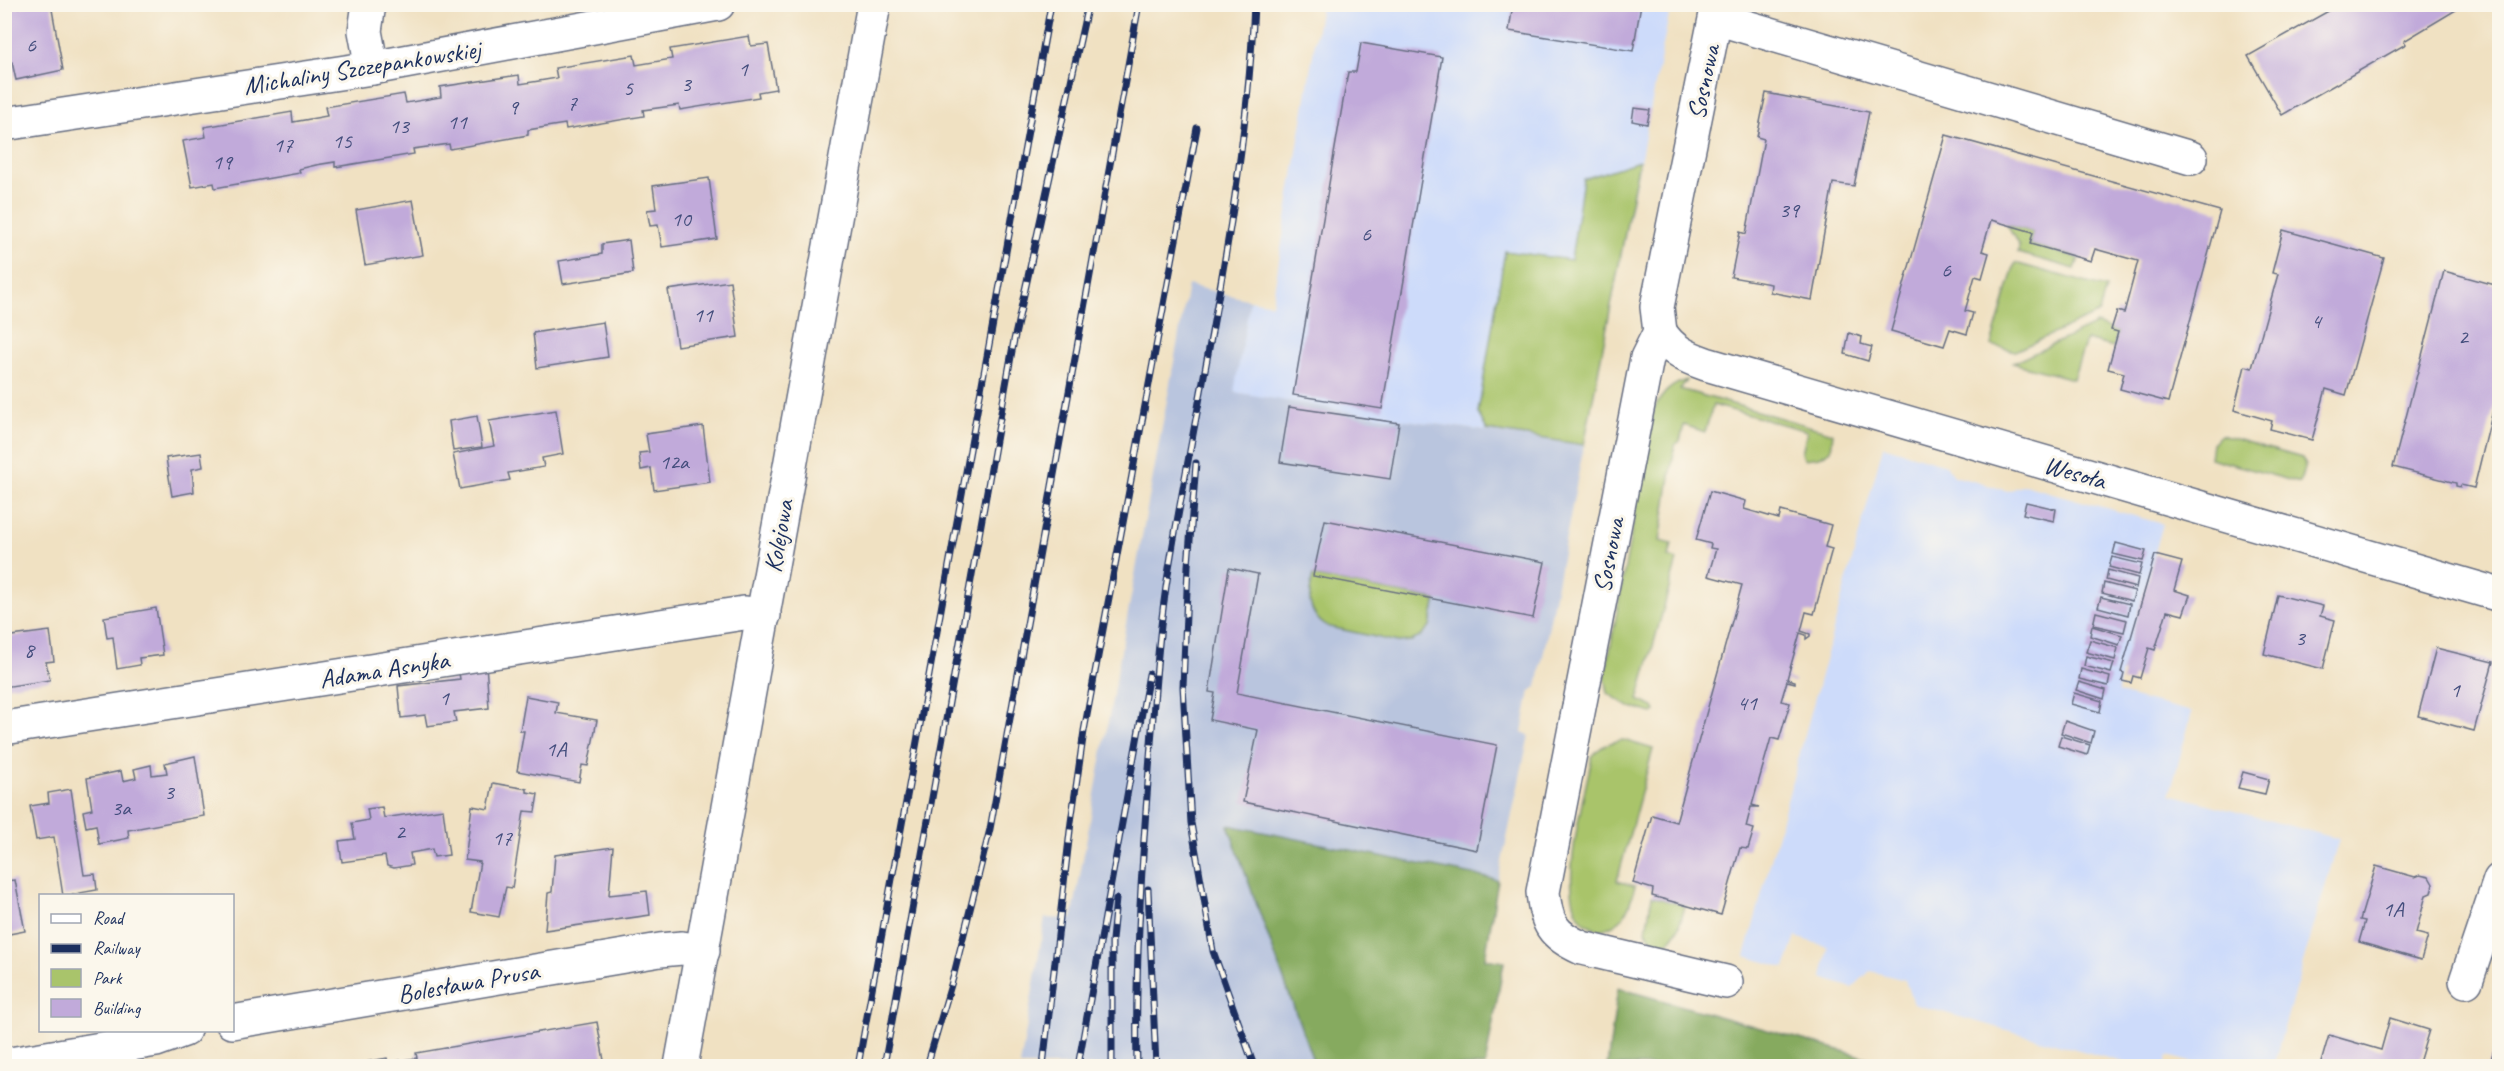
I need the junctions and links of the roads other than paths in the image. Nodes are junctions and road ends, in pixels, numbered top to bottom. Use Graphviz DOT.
graph roads {
  1 [pos="369,4"];
  2 [pos="718,4"];
  3 [pos="874,4"];
  4 [pos="1717,11"];
  5 [pos="372,68"];
  6 [pos="4,124"];
  7 [pos="2192,158"];
  8 [pos="1660,332"];
  9 [pos="2499,595"];
  10 [pos="764,615"];
  11 [pos="4,728"];
  12 [pos="2499,880"];
  13 [pos="703,951"];
  14 [pos="2466,981"];
  15 [pos="1726,982"];
  16 [pos="234,1022"];
  17 [pos="178,1032"];
  18 [pos="4,1065"];
  19 [pos="681,1066"];
  1 -- 5 [label="street"];
  2 -- 5 [label="street, Michaliny Szczepankowskiej"];
  3 -- 10 [label="street, Kolejowa"];
  4 -- 7 [label="street"];
  4 -- 8 [label="street, Sosnowa"];
  5 -- 6 [label="street, Michaliny Szczepankowskiej"];
  8 -- 9 [label="street, Wesoła"];
  8 -- 15 [label="street, Sosnowa"];
  10 -- 11 [label="street, Adama Asnyka"];
  10 -- 13 [label="street, Kolejowa"];
  12 -- 14 [label="street"];
  13 -- 16 [label="street, Bolesława Prusa"];
  13 -- 19 [label="street, Kolejowa"];
  17 -- 18 [label="street"];
}
